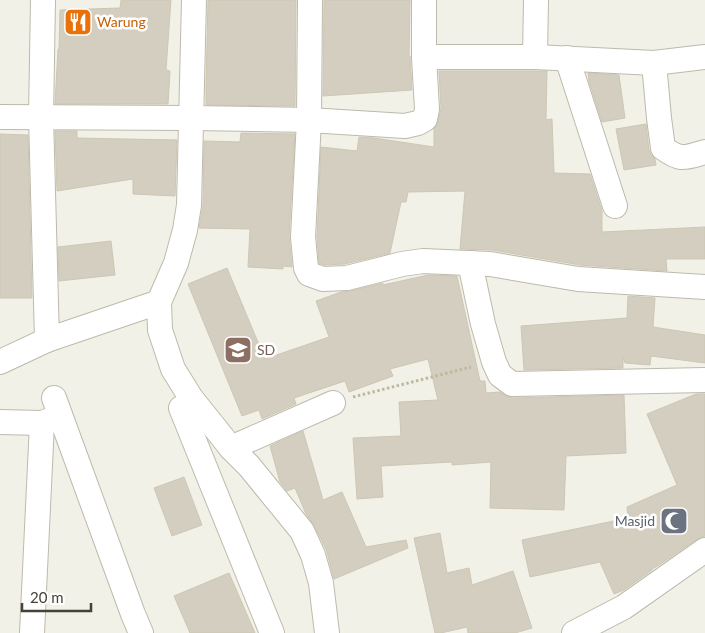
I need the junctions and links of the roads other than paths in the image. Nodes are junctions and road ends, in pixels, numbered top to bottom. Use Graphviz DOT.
graph roads {
  1 [pos="43,0"];
  2 [pos="194,0"];
  3 [pos="310,0"];
  4 [pos="424,0"];
  5 [pos="536,0"];
  6 [pos="424,57"];
  7 [pos="535,57"];
  8 [pos="705,57"];
  9 [pos="567,58"];
  10 [pos="654,63"];
  11 [pos="0,117"];
  12 [pos="41,117"];
  13 [pos="192,118"];
  14 [pos="309,120"];
  15 [pos="705,152"];
  16 [pos="616,206"];
  17 [pos="470,263"];
  18 [pos="705,287"];
  19 [pos="158,302"];
  20 [pos="47,340"];
  21 [pos="0,362"];
  22 [pos="705,380"];
  23 [pos="333,403"];
  24 [pos="181,408"];
  25 [pos="52,412"];
  26 [pos="0,422"];
  27 [pos="232,448"];
  28 [pos="705,550"];
  29 [pos="135,627"];
  30 [pos="32,633"];
  31 [pos="272,633"];
  32 [pos="327,633"];
  33 [pos="574,633"];
  1 -- 12 [label="street"];
  2 -- 13 [label="street"];
  3 -- 14 [label="street"];
  4 -- 6 [label="street"];
  5 -- 7 [label="street"];
  6 -- 7 [label="street"];
  6 -- 14 [label="street"];
  7 -- 9 [label="street"];
  8 -- 10 [label="street"];
  9 -- 10 [label="street"];
  9 -- 16 [label="street"];
  10 -- 15 [label="street"];
  11 -- 12 [label="street"];
  12 -- 13 [label="street"];
  12 -- 20 [label="street"];
  13 -- 14 [label="street"];
  13 -- 19 [label="street"];
  14 -- 17 [label="street"];
  17 -- 18 [label="street"];
  17 -- 22 [label="street"];
  19 -- 20 [label="street"];
  19 -- 27 [label="street"];
  20 -- 21 [label="street"];
  23 -- 27 [label="street"];
  24 -- 31 [label="street"];
  25 -- 26 [label="street"];
  25 -- 29 [label="street"];
  25 -- 30 [label="street"];
  27 -- 32 [label="street"];
  28 -- 33 [label="street"];
}
